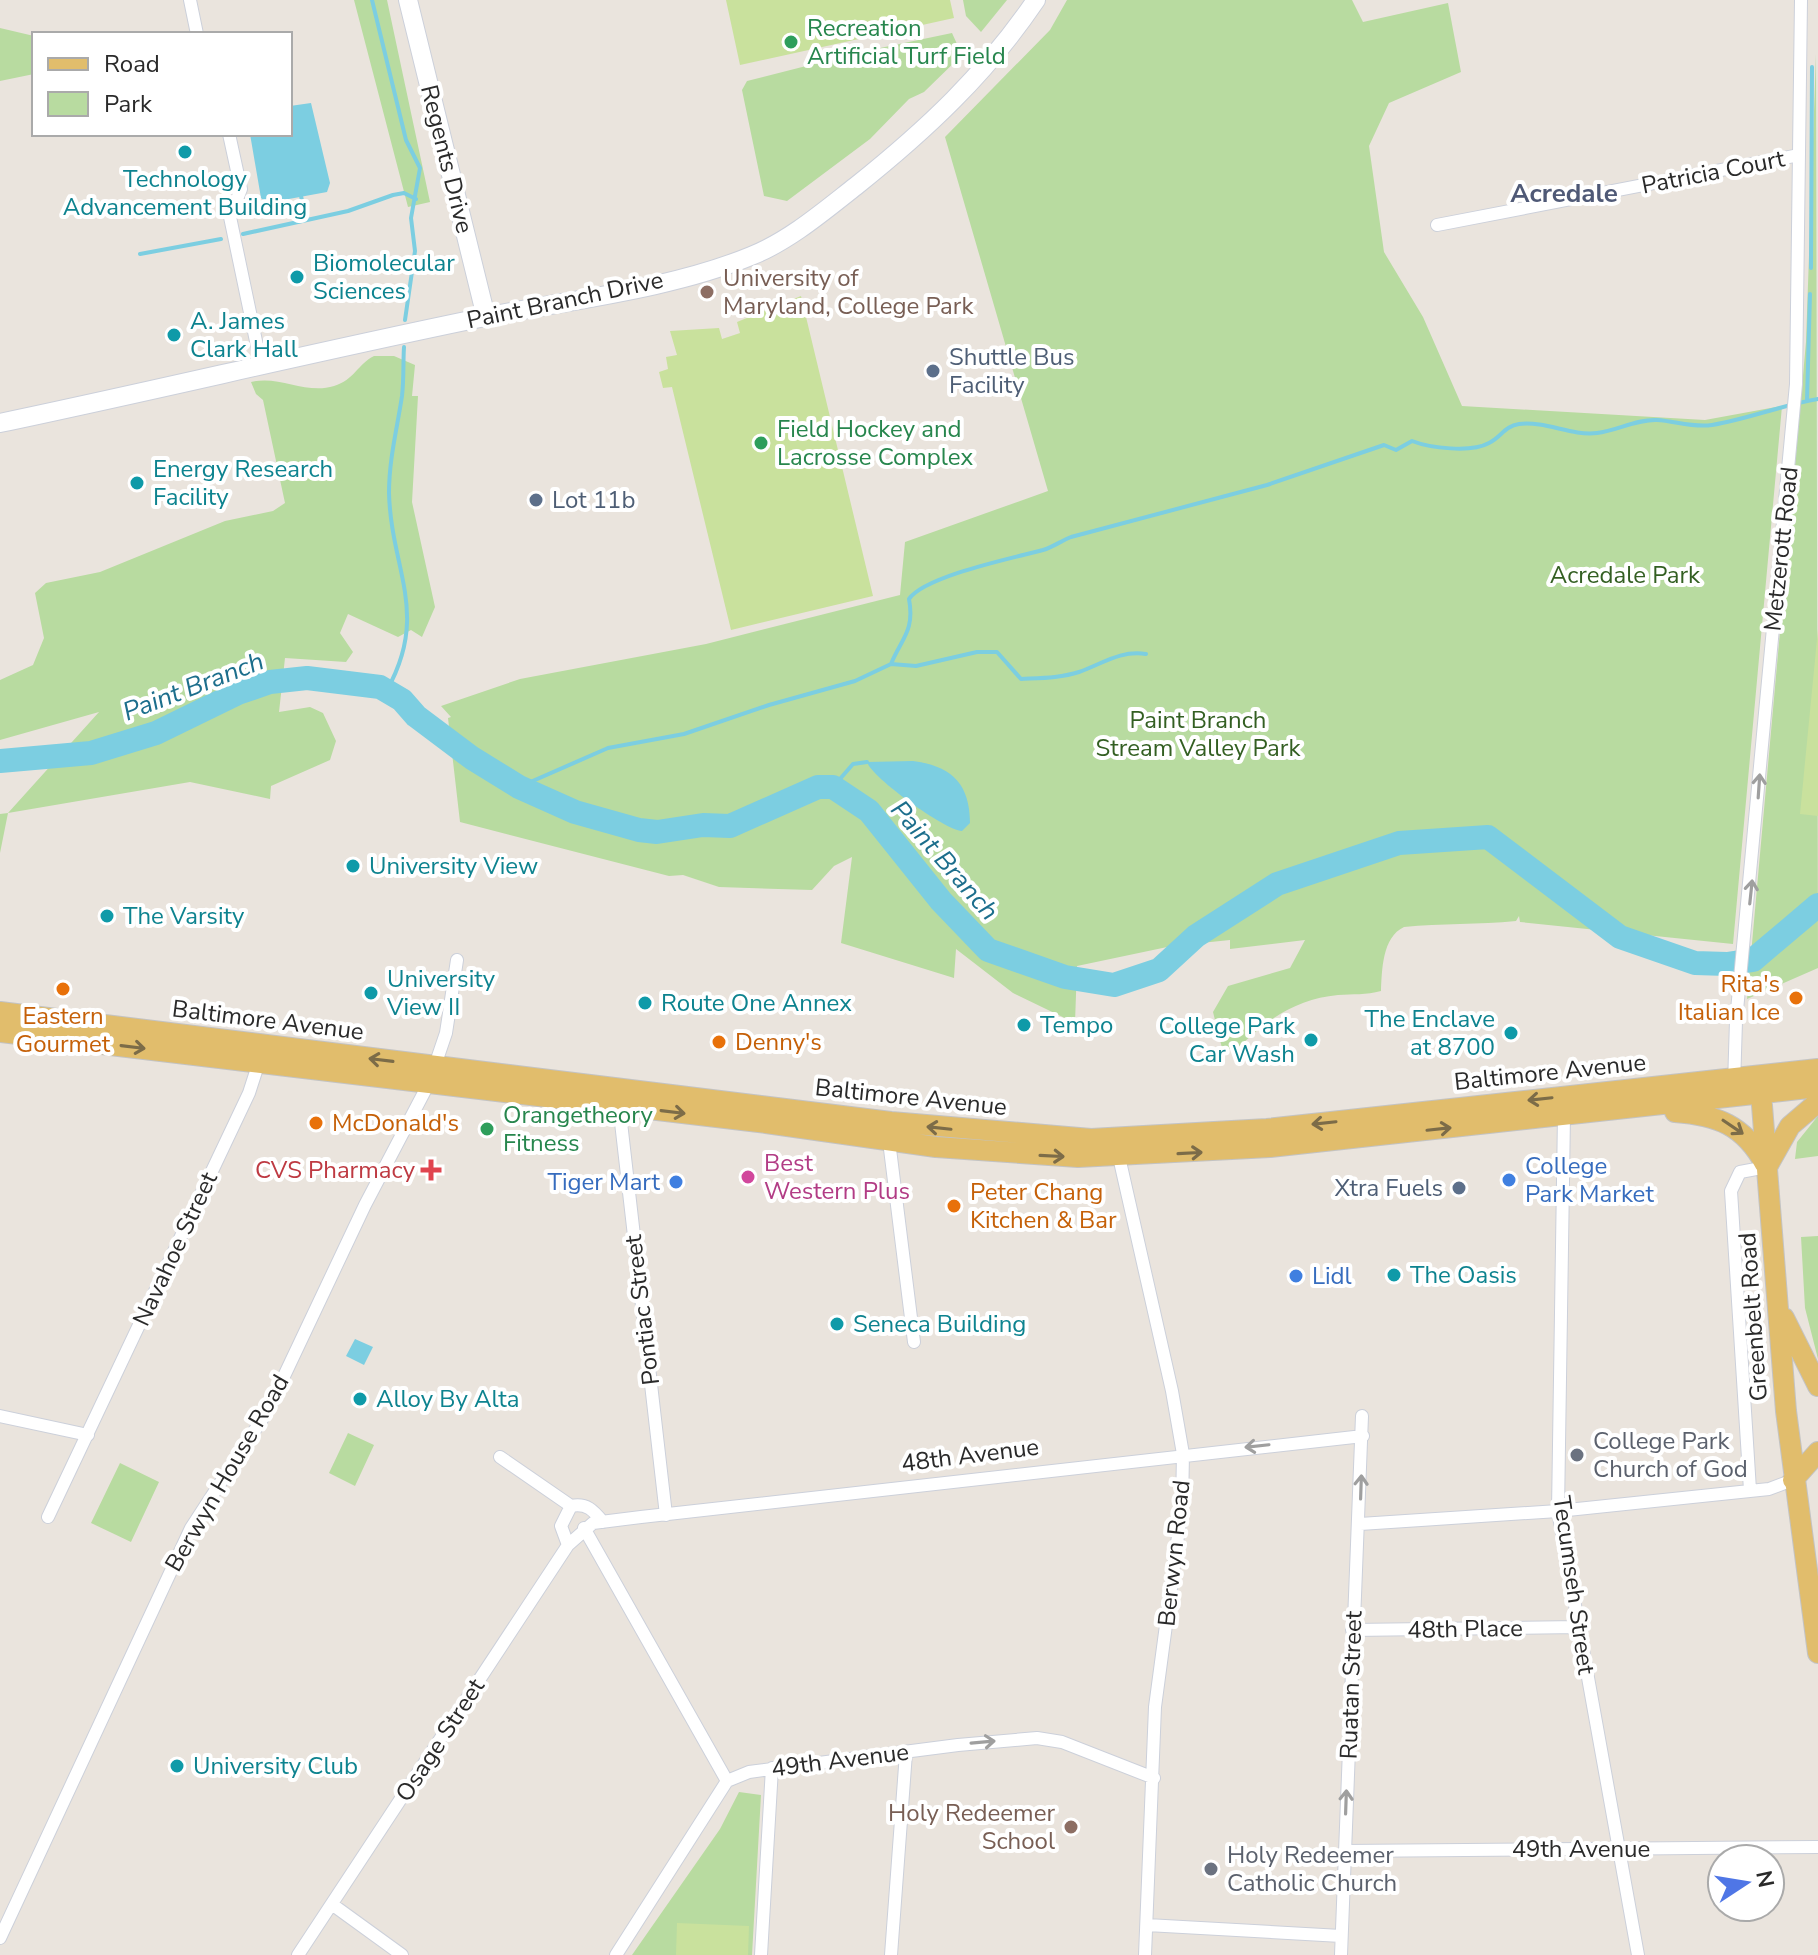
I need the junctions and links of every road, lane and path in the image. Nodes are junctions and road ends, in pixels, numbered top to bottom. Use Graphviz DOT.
graph roads {
  1 [pos="190,0"];
  2 [pos="408,0"];
  3 [pos="1036,0"];
  4 [pos="1801,0"];
  5 [pos="197,32"];
  6 [pos="229,136"];
  7 [pos="1799,155"];
  8 [pos="1437,225"];
  9 [pos="486,317"];
  10 [pos="261,365"];
  11 [pos="0,423"];
  12 [pos="457,960"];
  13 [pos="0,1012"];
  14 [pos="0,1032"];
  15 [pos="259,1062"];
  16 [pos="1818,1069"];
  17 [pos="432,1075"];
  18 [pos="1761,1084"];
  19 [pos="1734,1087"];
  20 [pos="1818,1087"];
  21 [pos="1818,1102"];
  22 [pos="619,1105"];
  23 [pos="1630,1108"];
  24 [pos="1564,1115"];
  25 [pos="889,1141"];
  26 [pos="1119,1157"];
  27 [pos="1767,1167"];
  28 [pos="1777,1301"];
  29 [pos="914,1342"];
  30 [pos="1818,1386"];
  31 [pos="0,1416"];
  32 [pos="1362,1416"];
  33 [pos="88,1435"];
  34 [pos="1363,1436"];
  35 [pos="1818,1452"];
  36 [pos="1183,1454"];
  37 [pos="500,1457"];
  38 [pos="1818,1470"];
  39 [pos="1793,1480"];
  40 [pos="1750,1490"];
  41 [pos="571,1506"];
  42 [pos="1558,1511"];
  43 [pos="666,1515"];
  44 [pos="48,1517"];
  45 [pos="603,1522"];
  46 [pos="1360,1524"];
  47 [pos="584,1528"];
  48 [pos="568,1545"];
  49 [pos="1578,1627"];
  50 [pos="1352,1630"];
  51 [pos="1818,1653"];
  52 [pos="906,1753"];
  53 [pos="772,1768"];
  54 [pos="1154,1778"];
  55 [pos="727,1781"];
  56 [pos="1818,1847"];
  57 [pos="1619,1848"];
  58 [pos="1344,1851"];
  59 [pos="333,1905"];
  60 [pos="1147,1925"];
  61 [pos="1341,1936"];
  62 [pos="0,1938"];
  63 [pos="298,1955"];
  64 [pos="402,1955"];
  65 [pos="616,1955"];
  66 [pos="761,1955"];
  67 [pos="891,1955"];
  68 [pos="1145,1955"];
  69 [pos="1341,1955"];
  70 [pos="1638,1955"];
  1 -- 5 [label="street"];
  2 -- 9 [label="street, Regents Drive"];
  3 -- 9 [label="street, Paint Branch Drive"];
  4 -- 7 [label="street, Metzerott Road"];
  6 -- 10 [label="street"];
  7 -- 8 [label="street, Patricia Court"];
  19 -- 7 [label="street, Metzerott Road, one-way"];
  9 -- 10 [label="street, Paint Branch Drive"];
  10 -- 11 [label="street, Paint Branch Drive"];
  12 -- 17 [label="street, Berwyn House Road"];
  17 -- 13 [label="main road, Baltimore Avenue, one-way"];
  14 -- 15 [label="main road, Baltimore Avenue, one-way"];
  15 -- 17 [label="main road, Baltimore Avenue"];
  15 -- 33 [label="street, Navahoe Street"];
  16 -- 18 [label="main road, Baltimore Avenue"];
  19 -- 17 [label="main road, Baltimore Avenue, one-way"];
  17 -- 22 [label="main road, Baltimore Avenue"];
  17 -- 62 [label="street, Berwyn House Road"];
  18 -- 19 [label="main road, Baltimore Avenue"];
  18 -- 20 [label="main road, Baltimore Avenue"];
  18 -- 27 [label="main road, Greenbelt Road"];
  19 -- 23 [label="main road, Baltimore Avenue"];
  21 -- 27 [label="main road"];
  22 -- 25 [label="main road, Baltimore Avenue, one-way"];
  22 -- 43 [label="street, Pontiac Street"];
  23 -- 24 [label="main road, Baltimore Avenue"];
  23 -- 27 [label="main road, one-way"];
  26 -- 24 [label="main road, Baltimore Avenue, one-way"];
  24 -- 42 [label="street, Tecumseh Street"];
  25 -- 26 [label="main road, Baltimore Avenue, one-way"];
  25 -- 29 [label="street"];
  26 -- 36 [label="street, Berwyn Road"];
  27 -- 28 [label="main road, Greenbelt Road"];
  27 -- 40 [label="street, Greenbelt Road"];
  28 -- 30 [label="main road"];
  28 -- 39 [label="main road, Greenbelt Road"];
  31 -- 33 [label="street"];
  32 -- 34 [label="street, Ruatan Street"];
  33 -- 44 [label="street, Navahoe Street"];
  34 -- 36 [label="street, 48th Avenue, one-way"];
  46 -- 34 [label="street, Ruatan Street, one-way"];
  35 -- 39 [label="main road"];
  36 -- 43 [label="street, 48th Avenue"];
  36 -- 54 [label="street, Berwyn Road"];
  37 -- 41 [label="street"];
  38 -- 39 [label="main road"];
  39 -- 40 [label="street"];
  39 -- 51 [label="main road, Greenbelt Road"];
  40 -- 42 [label="street"];
  41 -- 45 [label="street"];
  41 -- 48 [label="street"];
  42 -- 46 [label="street"];
  42 -- 49 [label="street, Tecumseh Street"];
  43 -- 45 [label="street, 48th Avenue"];
  45 -- 47 [label="street, 48th Avenue"];
  46 -- 50 [label="street, Ruatan Street"];
  47 -- 48 [label="street, Osage Street"];
  47 -- 55 [label="street"];
  48 -- 59 [label="street, Osage Street"];
  49 -- 50 [label="street, 48th Place"];
  49 -- 57 [label="street, Tecumseh Street"];
  58 -- 50 [label="street, Ruatan Street, one-way"];
  52 -- 53 [label="street, 49th Avenue"];
  52 -- 54 [label="street, 49th Avenue, one-way"];
  52 -- 67 [label="street"];
  53 -- 55 [label="street, 49th Avenue"];
  53 -- 66 [label="street"];
  54 -- 60 [label="street, Berwyn Road"];
  55 -- 65 [label="street"];
  56 -- 57 [label="street, 49th Avenue"];
  57 -- 58 [label="street, 49th Avenue"];
  57 -- 70 [label="street, Tecumseh Street"];
  58 -- 61 [label="street, Ruatan Street"];
  59 -- 63 [label="street, Osage Street"];
  59 -- 64 [label="street"];
  60 -- 61 [label="street"];
  60 -- 68 [label="street, Berwyn Road"];
  61 -- 69 [label="street, Ruatan Street"];
}
